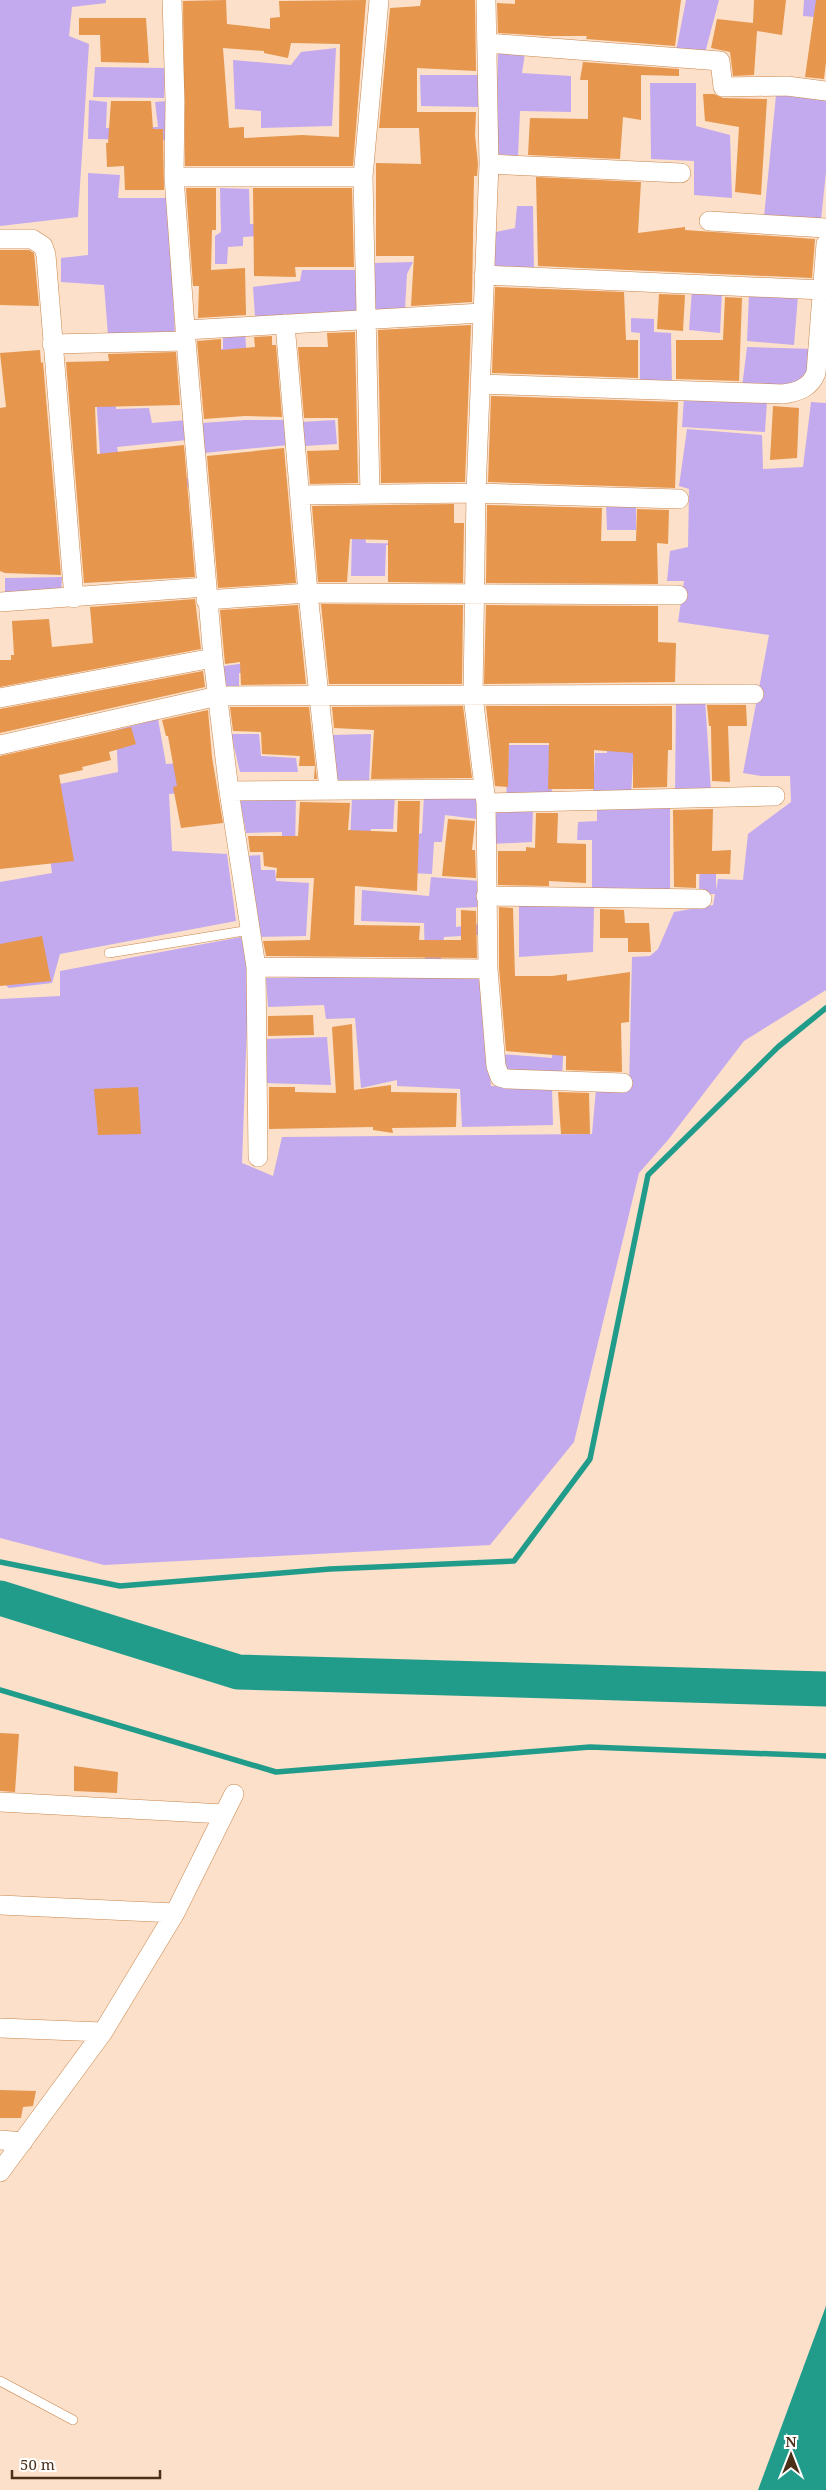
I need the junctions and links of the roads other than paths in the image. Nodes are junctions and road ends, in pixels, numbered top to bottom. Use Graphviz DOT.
graph roads {
  1 [pos="172,0"];
  2 [pos="379,0"];
  3 [pos="486,0"];
  4 [pos="487,43"];
  5 [pos="826,91"];
  6 [pos="489,164"];
  7 [pos="681,173"];
  8 [pos="174,177"];
  9 [pos="363,178"];
  10 [pos="709,221"];
  11 [pos="826,228"];
  12 [pos="0,239"];
  13 [pos="826,244"];
  14 [pos="484,275"];
  15 [pos="823,290"];
  16 [pos="482,313"];
  17 [pos="367,319"];
  18 [pos="285,324"];
  19 [pos="185,335"];
  20 [pos="52,344"];
  21 [pos="480,384"];
  22 [pos="476,493"];
  23 [pos="370,494"];
  24 [pos="300,495"];
  25 [pos="679,499"];
  26 [pos="308,593"];
  27 [pos="474,593"];
  28 [pos="206,594"];
  29 [pos="678,595"];
  30 [pos="74,598"];
  31 [pos="0,602"];
  32 [pos="213,658"];
  33 [pos="754,694"];
  34 [pos="218,696"];
  35 [pos="318,696"];
  36 [pos="472,696"];
  37 [pos="0,698"];
  38 [pos="0,745"];
  39 [pos="329,790"];
  40 [pos="229,791"];
  41 [pos="485,796"];
  42 [pos="775,796"];
  43 [pos="486,896"];
  44 [pos="702,898"];
  45 [pos="250,930"];
  46 [pos="109,953"];
  47 [pos="256,967"];
  48 [pos="488,969"];
  49 [pos="624,1082"];
  50 [pos="258,1156"];
  51 [pos="234,1794"];
  52 [pos="0,1802"];
  53 [pos="224,1814"];
  54 [pos="0,1904"];
  55 [pos="175,1913"];
  56 [pos="0,2028"];
  57 [pos="103,2032"];
  58 [pos="0,2140"];
  59 [pos="23,2142"];
  60 [pos="0,2172"];
  61 [pos="0,2381"];
  62 [pos="73,2420"];
  1 -- 8 [label="street"];
  2 -- 9 [label="street"];
  3 -- 4 [label="street"];
  4 -- 5 [label="street"];
  4 -- 6 [label="street"];
  6 -- 7 [label="street"];
  6 -- 14 [label="street"];
  8 -- 9 [label="street"];
  8 -- 19 [label="street"];
  9 -- 17 [label="street"];
  10 -- 11 [label="street"];
  12 -- 20 [label="street"];
  13 -- 15 [label="street"];
  14 -- 15 [label="street"];
  14 -- 16 [label="street"];
  15 -- 21 [label="street"];
  16 -- 17 [label="street"];
  16 -- 21 [label="street"];
  17 -- 18 [label="street"];
  17 -- 23 [label="street"];
  18 -- 19 [label="street"];
  18 -- 24 [label="street"];
  19 -- 20 [label="street"];
  19 -- 28 [label="street"];
  20 -- 30 [label="street"];
  21 -- 22 [label="street"];
  22 -- 23 [label="street"];
  22 -- 25 [label="street"];
  22 -- 27 [label="street"];
  23 -- 24 [label="street"];
  24 -- 26 [label="street"];
  26 -- 27 [label="street"];
  26 -- 28 [label="street"];
  26 -- 35 [label="street"];
  27 -- 29 [label="street"];
  27 -- 36 [label="street"];
  28 -- 30 [label="street"];
  28 -- 32 [label="street"];
  30 -- 31 [label="street"];
  32 -- 34 [label="street"];
  32 -- 37 [label="street"];
  33 -- 36 [label="street"];
  34 -- 35 [label="street"];
  34 -- 38 [label="street"];
  34 -- 40 [label="street"];
  35 -- 36 [label="street"];
  35 -- 39 [label="street"];
  36 -- 41 [label="street"];
  39 -- 40 [label="street"];
  39 -- 41 [label="street"];
  40 -- 45 [label="street"];
  41 -- 42 [label="street"];
  41 -- 43 [label="street"];
  43 -- 44 [label="street"];
  43 -- 48 [label="street"];
  45 -- 46 [label="lane"];
  45 -- 47 [label="street"];
  47 -- 48 [label="street"];
  47 -- 50 [label="street"];
  48 -- 49 [label="street"];
  51 -- 53 [label="street"];
  52 -- 53 [label="street"];
  53 -- 55 [label="street"];
  54 -- 55 [label="street"];
  55 -- 57 [label="street"];
  56 -- 57 [label="street"];
  57 -- 59 [label="street"];
  58 -- 59 [label="street"];
  59 -- 60 [label="street"];
  61 -- 62 [label="lane"];
}
